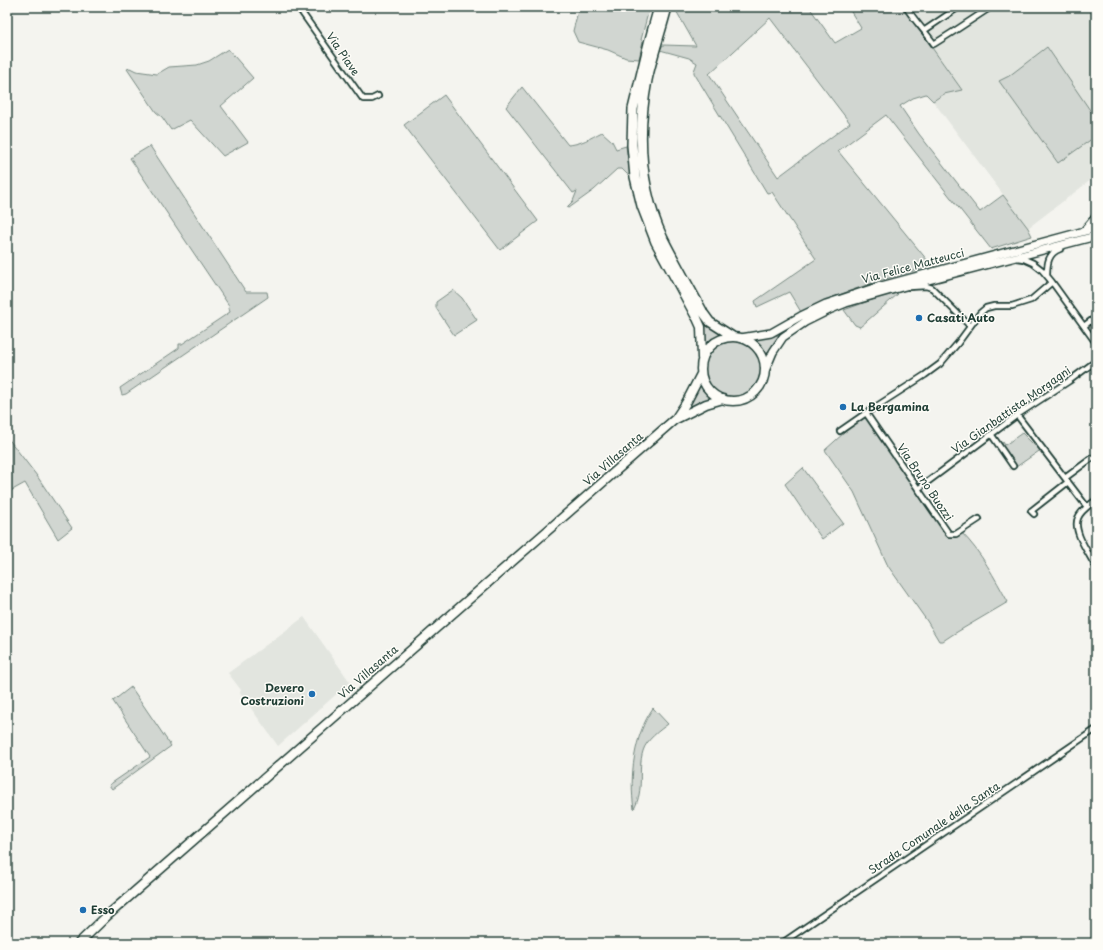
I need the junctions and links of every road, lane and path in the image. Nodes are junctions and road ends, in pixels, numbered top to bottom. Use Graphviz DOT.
graph roads {
  1 [pos="298,7"];
  2 [pos="659,7"];
  3 [pos="667,7"];
  4 [pos="906,7"];
  5 [pos="959,7"];
  6 [pos="991,7"];
  7 [pos="925,30"];
  8 [pos="378,96"];
  9 [pos="1096,218"];
  10 [pos="1096,228"];
  11 [pos="1083,232"];
  12 [pos="1096,236"];
  13 [pos="1078,241"];
  14 [pos="1014,258"];
  15 [pos="1047,275"];
  16 [pos="1052,282"];
  17 [pos="902,287"];
  18 [pos="699,314"];
  19 [pos="1096,317"];
  20 [pos="970,326"];
  21 [pos="1084,326"];
  22 [pos="732,336"];
  23 [pos="741,338"];
  24 [pos="1096,343"];
  25 [pos="1096,361"];
  26 [pos="702,362"];
  27 [pos="765,370"];
  28 [pos="701,374"];
  29 [pos="723,399"];
  30 [pos="866,413"];
  31 [pos="1017,415"];
  32 [pos="674,420"];
  33 [pos="840,431"];
  34 [pos="991,434"];
  35 [pos="1092,458"];
  36 [pos="1013,466"];
  37 [pos="1067,480"];
  38 [pos="918,489"];
  39 [pos="1096,500"];
  40 [pos="1087,507"];
  41 [pos="1034,514"];
  42 [pos="979,519"];
  43 [pos="1096,568"];
  44 [pos="1096,730"];
  45 [pos="79,943"];
  46 [pos="782,943"];
  1 -- 8 [label="street, Via Piave"];
  2 -- 18 [label="highway"];
  3 -- 18 [label="highway"];
  4 -- 7 [label="street"];
  5 -- 7 [label="street"];
  6 -- 7 [label="street"];
  9 -- 11 [label="main road"];
  10 -- 11 [label="main road, Via Felice Matteucci"];
  11 -- 23 [label="main road, Via Felice Matteucci"];
  12 -- 13 [label="main road, Via Felice Matteucci"];
  13 -- 14 [label="main road, Via Felice Matteucci"];
  13 -- 15 [label="street"];
  14 -- 15 [label="street"];
  14 -- 17 [label="main road, Via Felice Matteucci"];
  15 -- 16 [label="street"];
  16 -- 20 [label="street"];
  16 -- 21 [label="street"];
  17 -- 20 [label="street"];
  17 -- 27 [label="main road, Via Felice Matteucci"];
  18 -- 22 [label="main road"];
  18 -- 26 [label="main road"];
  19 -- 21 [label="street"];
  20 -- 30 [label="street"];
  21 -- 24 [label="street"];
  22 -- 23 [label="main road"];
  22 -- 26 [label="main road"];
  23 -- 27 [label="main road"];
  25 -- 31 [label="street, Via Gianbattista Morgagni"];
  26 -- 28 [label="main road"];
  27 -- 29 [label="main road"];
  28 -- 29 [label="main road"];
  28 -- 32 [label="main road"];
  29 -- 32 [label="main road"];
  30 -- 33 [label="street"];
  30 -- 38 [label="street, Via Bruno Buozzi"];
  31 -- 34 [label="street, Via Gianbattista Morgagni"];
  31 -- 37 [label="street"];
  32 -- 45 [label="main road, Via Villasanta"];
  34 -- 36 [label="street"];
  34 -- 38 [label="street, Via Gianbattista Morgagni"];
  35 -- 37 [label="street"];
  37 -- 40 [label="street"];
  37 -- 41 [label="street"];
  38 -- 42 [label="street, Via Bruno Buozzi"];
  39 -- 40 [label="street"];
  40 -- 43 [label="street"];
  44 -- 46 [label="street, Strada Comunale della Santa"];
}
